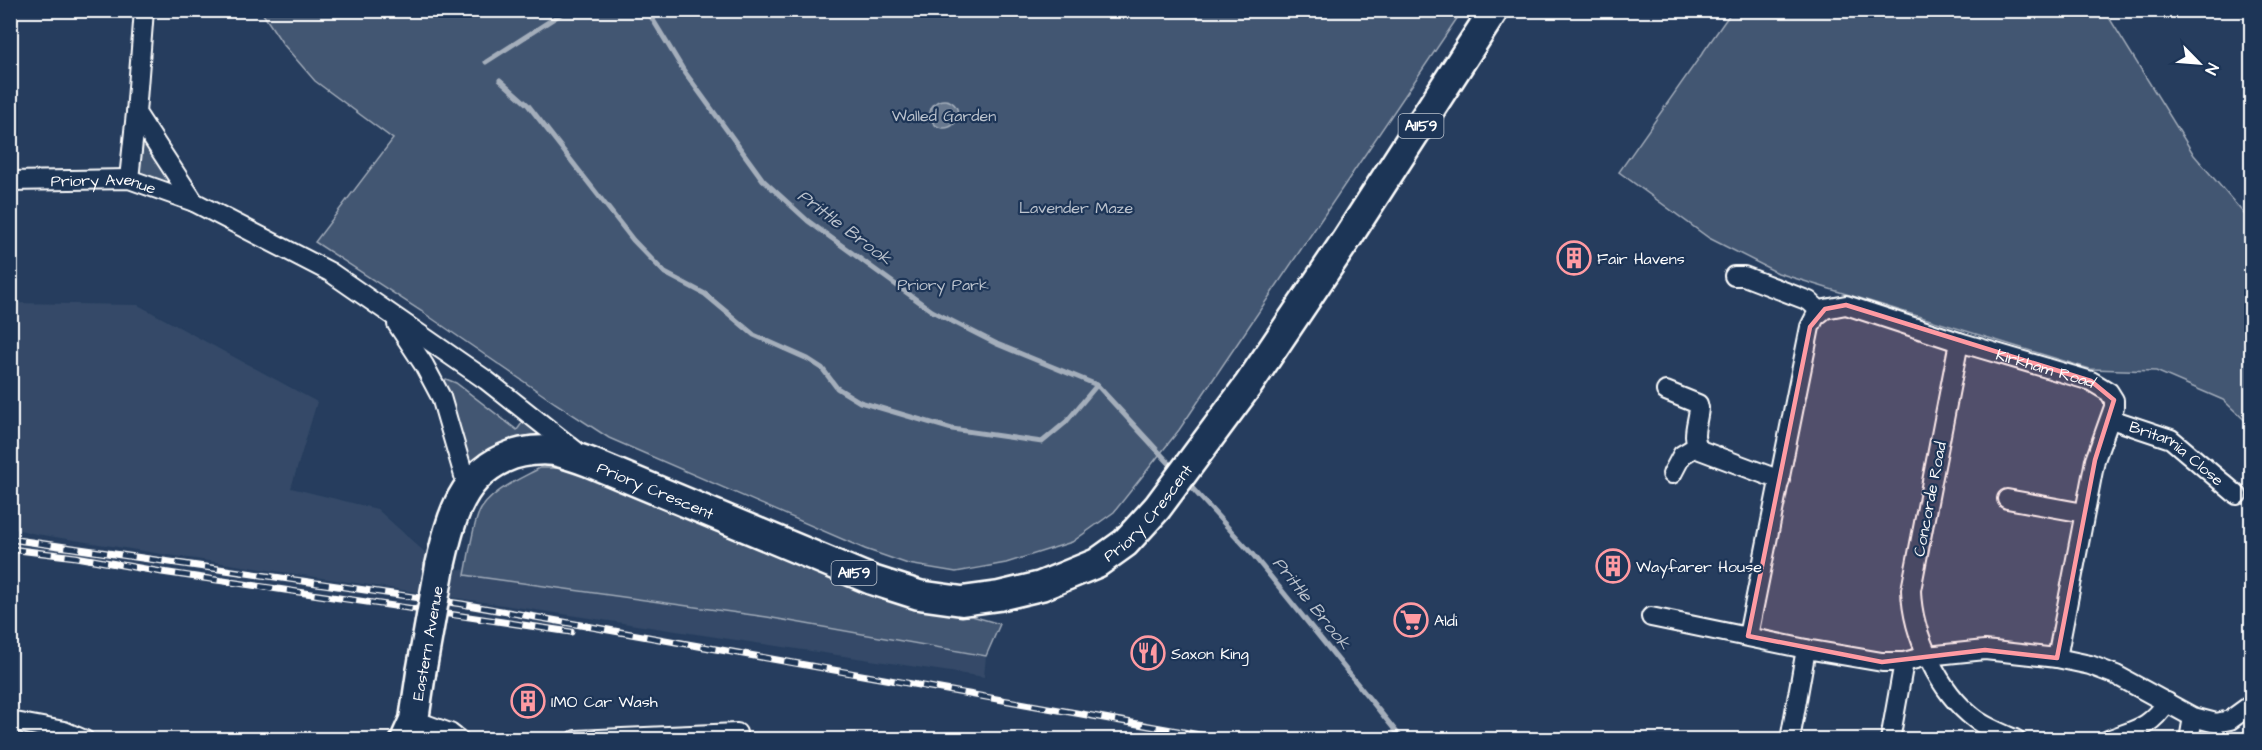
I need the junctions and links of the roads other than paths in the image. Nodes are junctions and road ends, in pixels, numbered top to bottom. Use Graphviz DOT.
graph roads {
  1 [pos="144,10"];
  2 [pos="1494,10"];
  3 [pos="136,113"];
  4 [pos="129,178"];
  5 [pos="10,181"];
  6 [pos="194,202"];
  7 [pos="1734,276"];
  8 [pos="1821,312"];
  9 [pos="392,317"];
  10 [pos="1959,342"];
  11 [pos="1666,391"];
  12 [pos="2110,419"];
  13 [pos="1697,446"];
  14 [pos="590,462"];
  15 [pos="1672,474"];
  16 [pos="1780,480"];
  17 [pos="467,486"];
  18 [pos="2237,495"];
  19 [pos="2007,499"];
  20 [pos="2084,513"];
  21 [pos="440,566"];
  22 [pos="1651,617"];
  23 [pos="1748,636"];
  24 [pos="1806,649"];
  25 [pos="1927,656"];
  26 [pos="2057,658"];
  27 [pos="1904,662"];
  28 [pos="2167,702"];
  29 [pos="2252,704"];
  30 [pos="2193,717"];
  31 [pos="10,721"];
  32 [pos="412,733"];
  33 [pos="737,733"];
  34 [pos="86,740"];
  35 [pos="459,740"];
  36 [pos="576,740"];
  37 [pos="1790,740"];
  38 [pos="1890,740"];
  39 [pos="2017,740"];
  40 [pos="2108,740"];
  41 [pos="2188,740"];
  1 -- 3 [label="street"];
  2 -- 14 [label="main road, Priory Crescent / A1159"];
  3 -- 4 [label="street"];
  3 -- 6 [label="street, Priory Crescent"];
  4 -- 5 [label="street, Priory Avenue"];
  4 -- 6 [label="street, Priory Avenue"];
  6 -- 9 [label="street, Priory Crescent"];
  7 -- 8 [label="street"];
  8 -- 10 [label="street, Kirkham Road"];
  8 -- 16 [label="street"];
  9 -- 14 [label="street, Priory Crescent"];
  9 -- 17 [label="street, Priory Crescent"];
  10 -- 12 [label="street, Kirkham Road"];
  10 -- 25 [label="street, Concorde Road"];
  11 -- 13 [label="street"];
  12 -- 18 [label="street, Britannia Close"];
  12 -- 20 [label="street, Kirkham Road"];
  13 -- 15 [label="street"];
  13 -- 16 [label="street"];
  14 -- 17 [label="main road, Priory Crescent / A1159"];
  16 -- 23 [label="street"];
  17 -- 21 [label="main road, Priory Crescent / A1159"];
  19 -- 20 [label="street"];
  20 -- 26 [label="street, Kirkham Road"];
  21 -- 32 [label="main road, Eastern Avenue / A1159, bridge"];
  22 -- 23 [label="street"];
  23 -- 24 [label="street"];
  24 -- 27 [label="street"];
  24 -- 37 [label="street"];
  25 -- 26 [label="street"];
  25 -- 27 [label="street"];
  25 -- 39 [label="street, Concorde Road"];
  26 -- 28 [label="street"];
  27 -- 38 [label="street"];
  28 -- 30 [label="street"];
  28 -- 40 [label="street"];
  29 -- 30 [label="street"];
  30 -- 41 [label="street"];
  31 -- 34 [label="street"];
  32 -- 35 [label="street"];
  33 -- 36 [label="street"];
}
